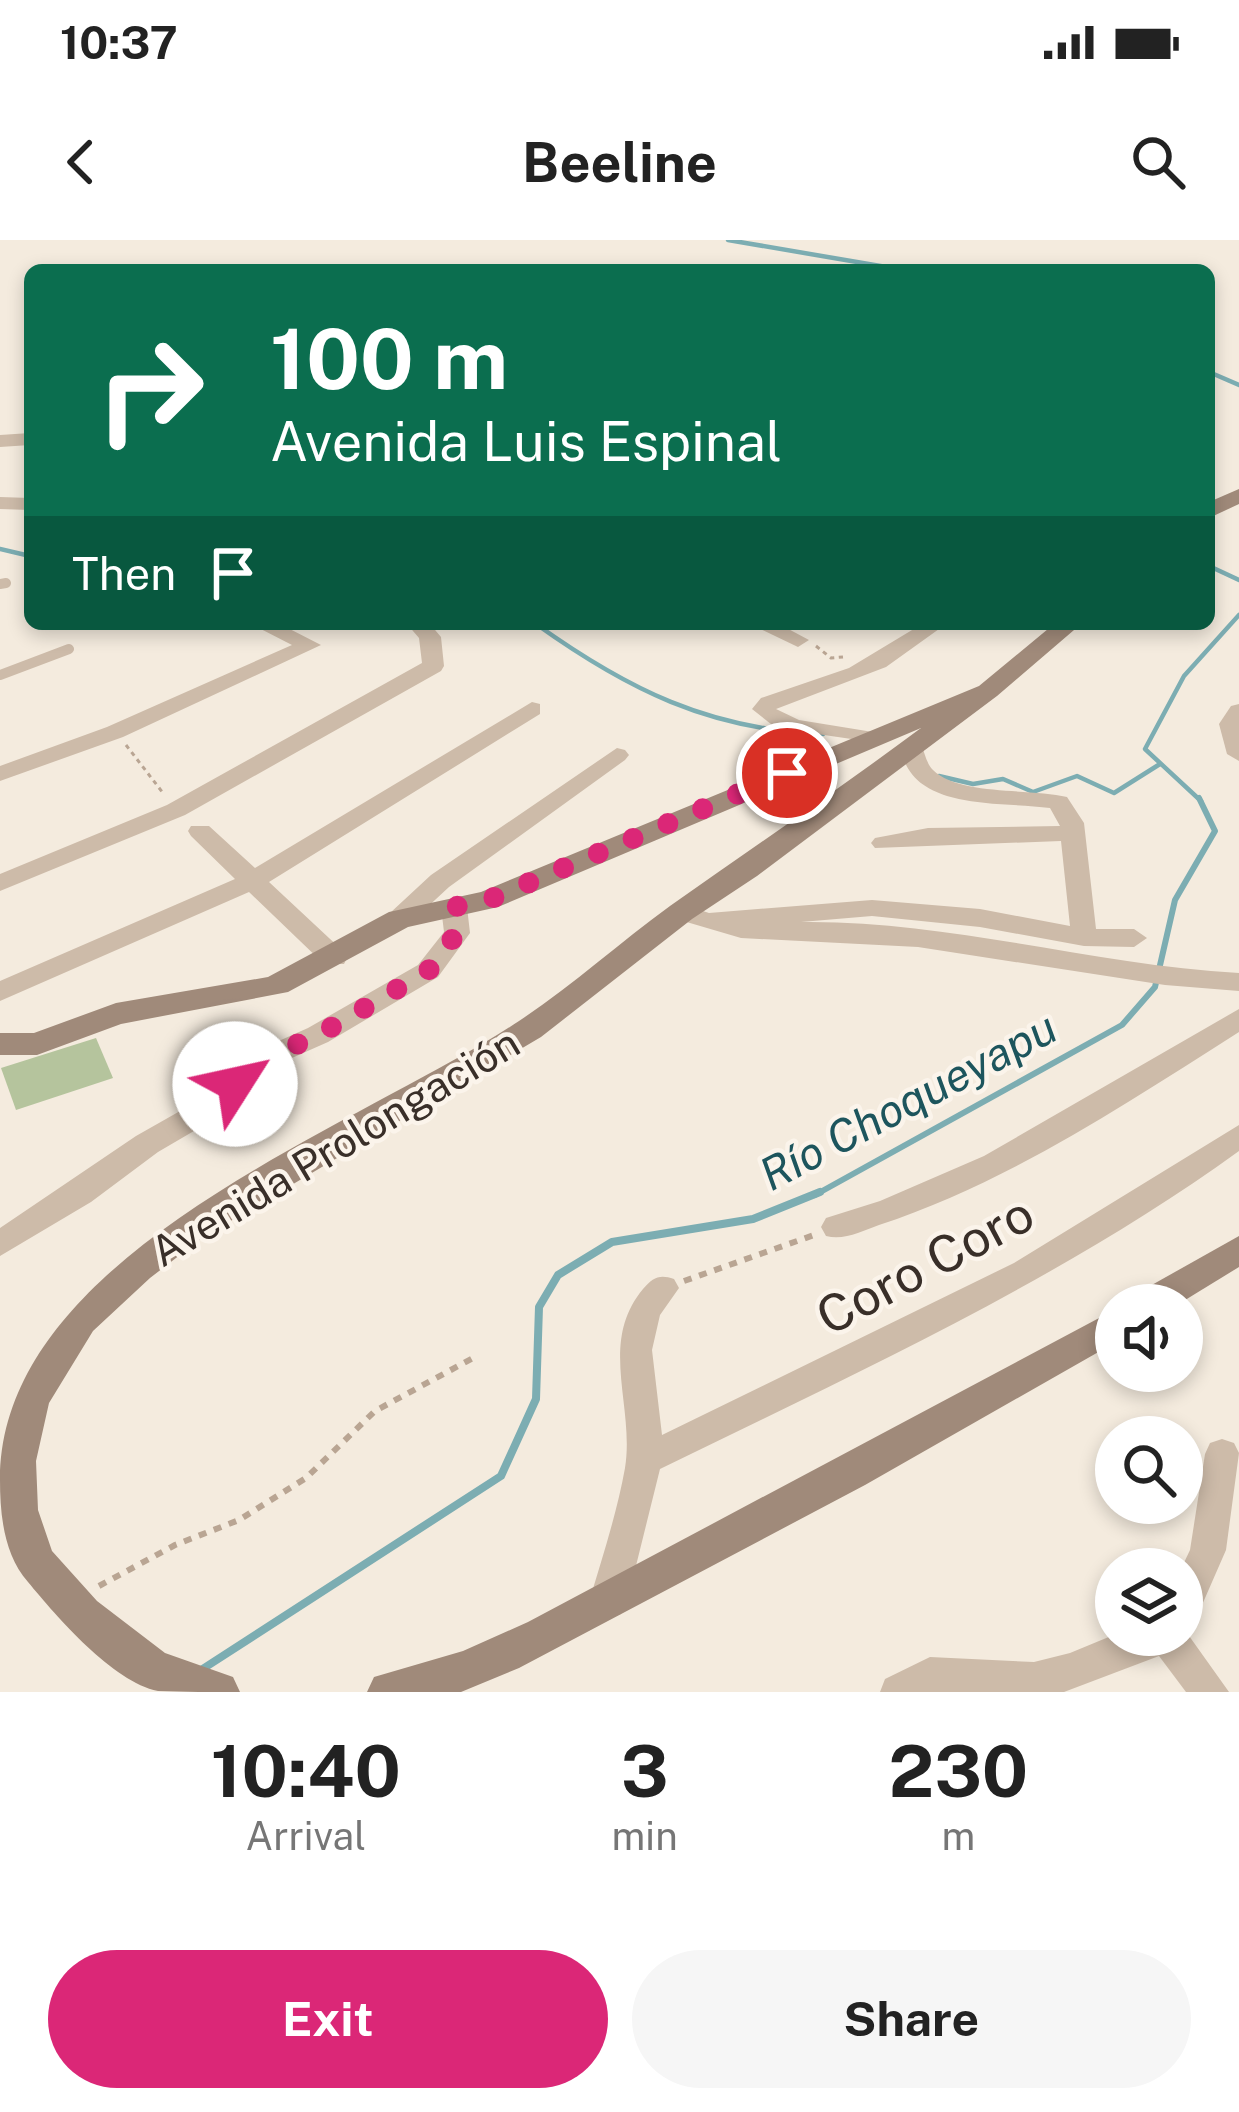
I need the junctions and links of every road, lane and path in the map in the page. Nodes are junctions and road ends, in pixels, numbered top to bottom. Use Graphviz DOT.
graph roads {
  1 [pos="276,630"];
  2 [pos="424,630"];
  3 [pos="775,630"];
  4 [pos="926,630"];
  5 [pos="1062,630"];
  6 [pos="798,640"];
  7 [pos="69,649"];
  8 [pos="888,655"];
  9 [pos="0,675"];
  10 [pos="988,691"];
  11 [pos="532,709"];
  12 [pos="1239,711"];
  13 [pos="115,732"];
  14 [pos="871,738"];
  15 [pos="913,749"];
  16 [pos="1239,754"];
  17 [pos="617,755"];
  18 [pos="0,774"];
  19 [pos="176,810"];
  20 [pos="200,831"];
  21 [pos="1073,833"];
  22 [pos="884,842"];
  23 [pos="254,880"];
  24 [pos="0,883"];
  25 [pos="454,907"];
  26 [pos="696,918"];
  27 [pos="400,919"];
  28 [pos="1084,937"];
  29 [pos="1134,938"];
  30 [pos="334,958"];
  31 [pos="1239,982"];
  32 [pos="0,992"];
  33 [pos="1239,1019"];
  34 [pos="0,1044"];
  35 [pos="1239,1136"];
  36 [pos="837,1227"];
  37 [pos="0,1244"];
  38 [pos="1239,1250"];
  39 [pos="1182,1284"];
  40 [pos="663,1288"];
  41 [pos="1095,1336"];
  42 [pos="473,1358"];
  43 [pos="1222,1454"];
  44 [pos="644,1460"];
  45 [pos="9,1464"];
  46 [pos="1203,1561"];
  47 [pos="608,1602"];
  48 [pos="68,1603"];
  49 [pos="1114,1656"];
  50 [pos="1189,1656"];
  51 [pos="218,1692"];
  52 [pos="389,1692"];
  53 [pos="899,1692"];
  54 [pos="1210,1692"];
  1 -- 13 [label="street"];
  2 -- 19 [label="street"];
  3 -- 6 [label="street"];
  4 -- 8 [label="street"];
  5 -- 10 [label="street, Avenida Prolongación"];
  6 -- 8 [label="path"];
  7 -- 9 [label="lane"];
  8 -- 14 [label="street"];
  10 -- 14 [label="street"];
  10 -- 15 [label="street, Avenida Prolongación"];
  11 -- 23 [label="street"];
  12 -- 16 [label="street"];
  13 -- 18 [label="street"];
  13 -- 19 [label="path"];
  14 -- 25 [label="street"];
  15 -- 21 [label="street"];
  15 -- 26 [label="street, Avenida Prolongación"];
  17 -- 27 [label="street"];
  19 -- 24 [label="street"];
  20 -- 23 [label="street"];
  21 -- 22 [label="street"];
  21 -- 28 [label="street"];
  23 -- 30 [label="street"];
  23 -- 32 [label="street"];
  25 -- 27 [label="street"];
  25 -- 37 [label="street"];
  26 -- 28 [label="street"];
  26 -- 31 [label="street"];
  26 -- 45 [label="street, Avenida Prolongación"];
  27 -- 30 [label="street"];
  28 -- 29 [label="street"];
  30 -- 34 [label="street"];
  33 -- 36 [label="street"];
  35 -- 44 [label="street, Coro Coro"];
  36 -- 40 [label="path"];
  38 -- 39 [label="street"];
  40 -- 44 [label="street"];
  41 -- 47 [label="street"];
  42 -- 48 [label="path"];
  43 -- 46 [label="street"];
  44 -- 47 [label="street"];
  45 -- 48 [label="street, Avenida Prolongación"];
  47 -- 52 [label="street"];
  48 -- 51 [label="street, Avenida Prolongación"];
  49 -- 53 [label="street"];
  50 -- 54 [label="street"];
}
